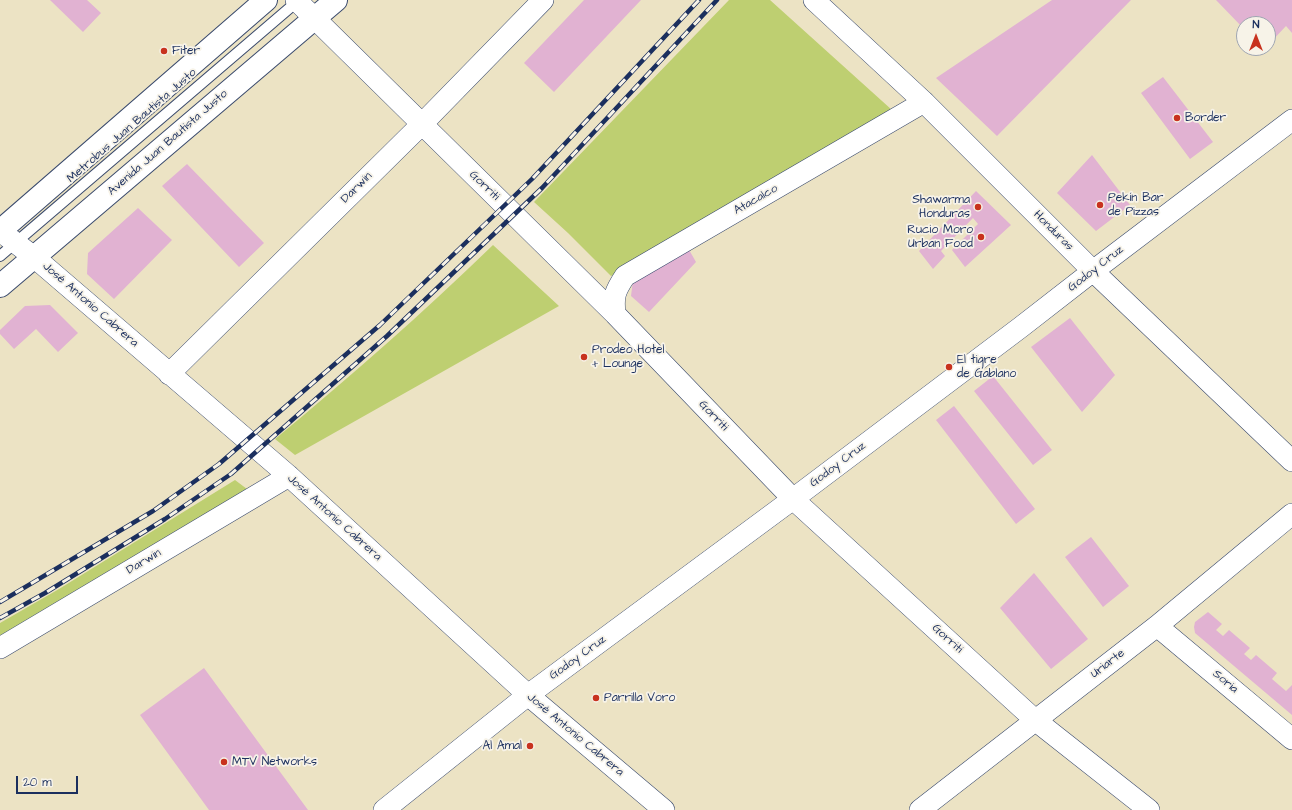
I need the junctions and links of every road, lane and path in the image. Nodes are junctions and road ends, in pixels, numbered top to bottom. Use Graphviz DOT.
graph roads {
  1 [pos="266,0"];
  2 [pos="298,0"];
  3 [pos="336,0"];
  4 [pos="543,0"];
  5 [pos="814,0"];
  6 [pos="314,18"];
  7 [pos="924,102"];
  8 [pos="1292,120"];
  9 [pos="422,124"];
  10 [pos="4,241"];
  11 [pos="34,257"];
  12 [pos="1093,271"];
  13 [pos="0,286"];
  14 [pos="616,314"];
  15 [pos="169,374"];
  16 [pos="1292,461"];
  17 [pos="288,476"];
  18 [pos="793,499"];
  19 [pos="1292,514"];
  20 [pos="1157,626"];
  21 [pos="0,648"];
  22 [pos="528,695"];
  23 [pos="1035,720"];
  24 [pos="1292,739"];
  25 [pos="384,810"];
  26 [pos="664,810"];
  27 [pos="920,810"];
  28 [pos="1148,810"];
  1 -- 10 [label="main road"];
  2 -- 6 [label="street, Gorriti"];
  2 -- 10 [label="lane, Metrobus Juan Bautista Justo"];
  3 -- 6 [label="main road, Avenida Juan Bautista Justo"];
  4 -- 9 [label="street, Darwin"];
  5 -- 7 [label="street, Honduras"];
  6 -- 9 [label="street, Gorriti"];
  6 -- 11 [label="main road, Avenida Juan Bautista Justo"];
  7 -- 12 [label="street, Honduras"];
  7 -- 14 [label="street, Atacalco"];
  8 -- 12 [label="street, Godoy Cruz"];
  9 -- 14 [label="street, Gorriti"];
  9 -- 15 [label="street, Darwin"];
  10 -- 11 [label="street, José Antonio Cabrera"];
  11 -- 13 [label="main road, Avenida Juan Bautista Justo"];
  11 -- 15 [label="street, José Antonio Cabrera"];
  12 -- 16 [label="street, Honduras"];
  12 -- 18 [label="street, Godoy Cruz"];
  14 -- 18 [label="street, Gorriti"];
  15 -- 17 [label="street, José Antonio Cabrera"];
  17 -- 21 [label="street, Darwin"];
  17 -- 22 [label="street, José Antonio Cabrera"];
  18 -- 22 [label="street, Godoy Cruz"];
  18 -- 23 [label="street, Gorriti"];
  19 -- 20 [label="street, Uriarte"];
  20 -- 23 [label="street, Uriarte"];
  20 -- 24 [label="street, Soria"];
  22 -- 25 [label="street, Godoy Cruz"];
  22 -- 26 [label="street, José Antonio Cabrera"];
  23 -- 27 [label="street, Uriarte"];
  23 -- 28 [label="street, Gorriti"];
}
